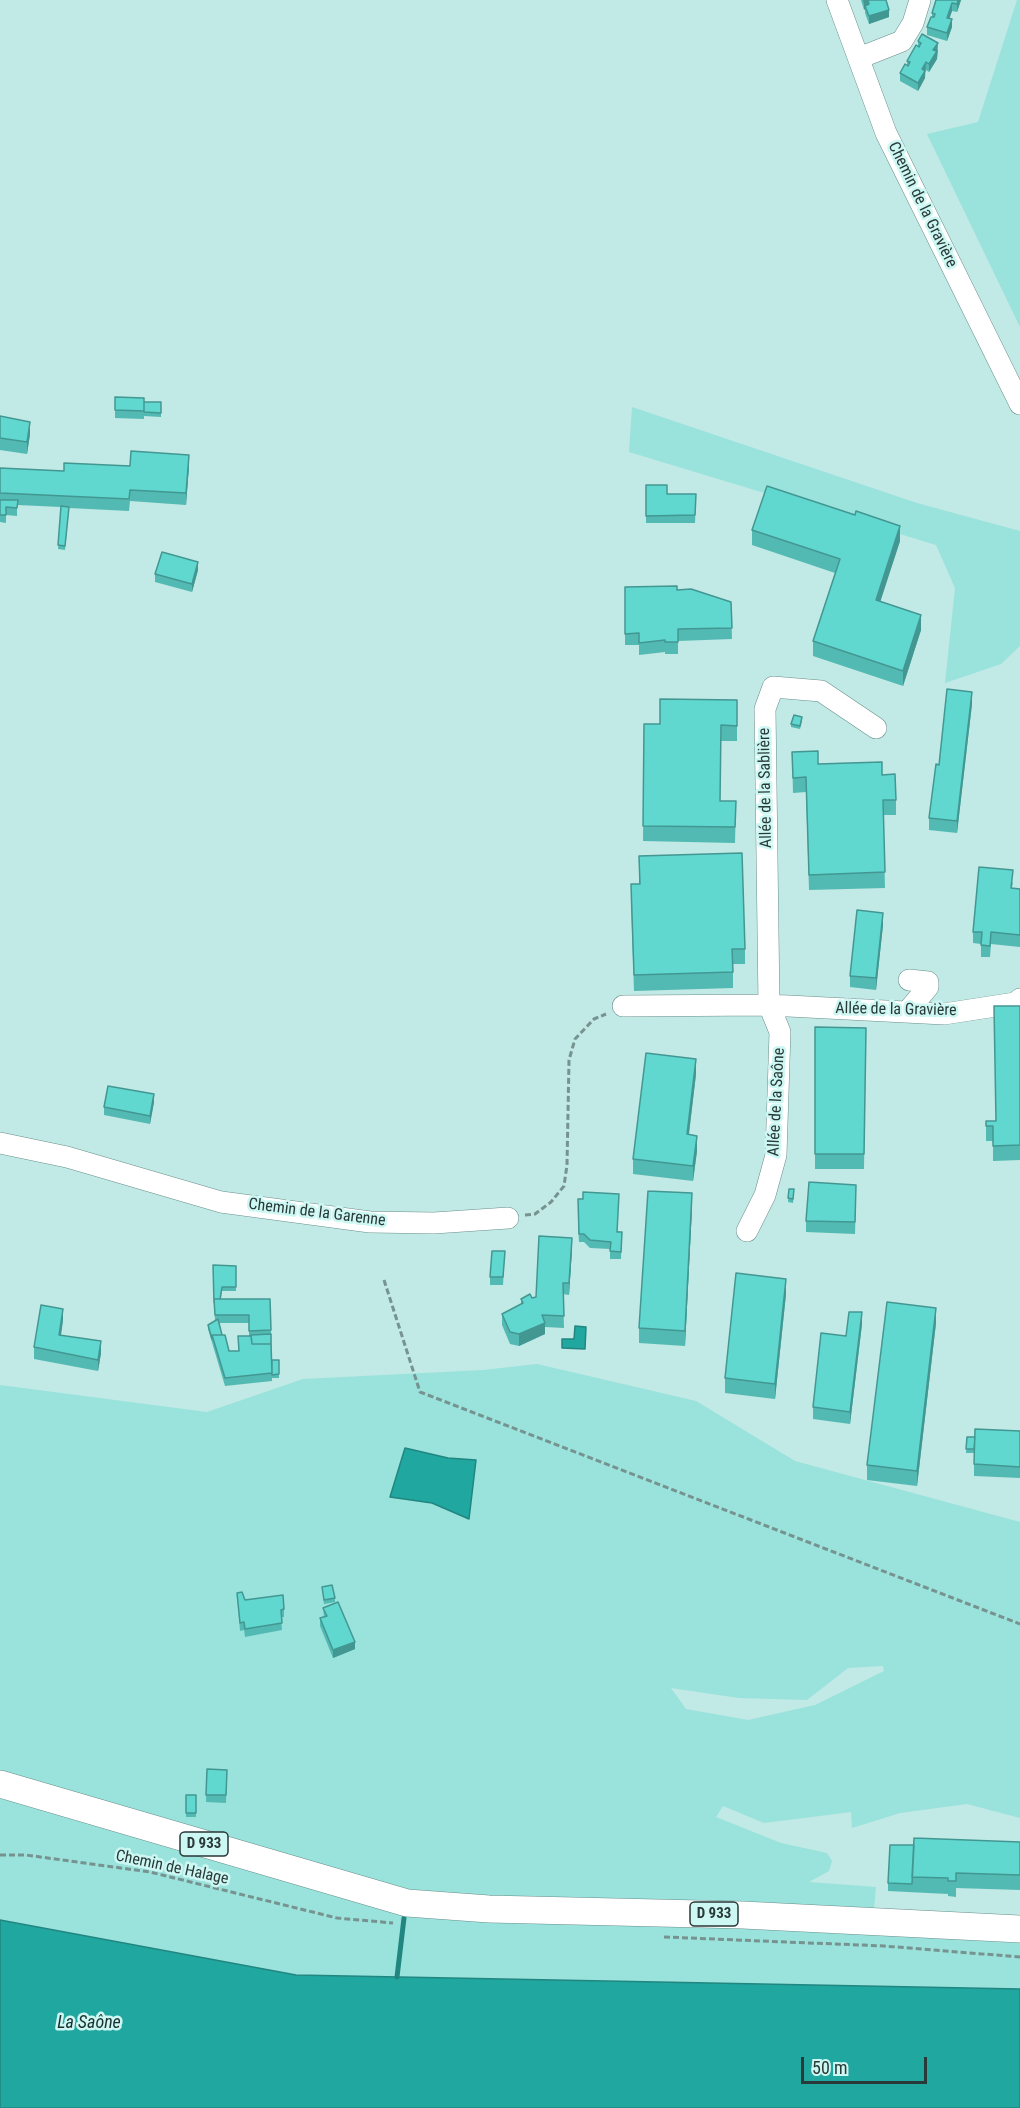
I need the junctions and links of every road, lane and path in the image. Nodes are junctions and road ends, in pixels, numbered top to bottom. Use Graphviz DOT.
graph roads {
  1 [pos="837,0"];
  2 [pos="920,0"];
  3 [pos="859,58"];
  4 [pos="1020,404"];
  5 [pos="876,728"];
  6 [pos="909,980"];
  7 [pos="1020,999"];
  8 [pos="769,1005"];
  9 [pos="623,1006"];
  10 [pos="908,1012"];
  11 [pos="0,1143"];
  12 [pos="508,1218"];
  13 [pos="747,1231"];
  14 [pos="384,1280"];
  15 [pos="1020,1624"];
  16 [pos="0,1784"];
  17 [pos="0,1855"];
  18 [pos="396,1923"];
  19 [pos="1020,1929"];
  20 [pos="658,1936"];
  21 [pos="1020,1957"];
  1 -- 3 [label="street, Chemin de la Gravière"];
  2 -- 3 [label="street"];
  3 -- 4 [label="street, Chemin de la Gravière"];
  5 -- 8 [label="street, Allée de la Sablière"];
  6 -- 10 [label="street"];
  7 -- 10 [label="street, Allée de la Gravière"];
  8 -- 9 [label="street"];
  8 -- 10 [label="street, Allée de la Gravière"];
  8 -- 13 [label="street, Allée de la Saône"];
  9 -- 12 [label="path"];
  11 -- 12 [label="street, Chemin de la Garenne"];
  14 -- 15 [label="path"];
  16 -- 19 [label="main road, D 933"];
  17 -- 18 [label="path, Chemin de Halage"];
  20 -- 21 [label="path"];
}
